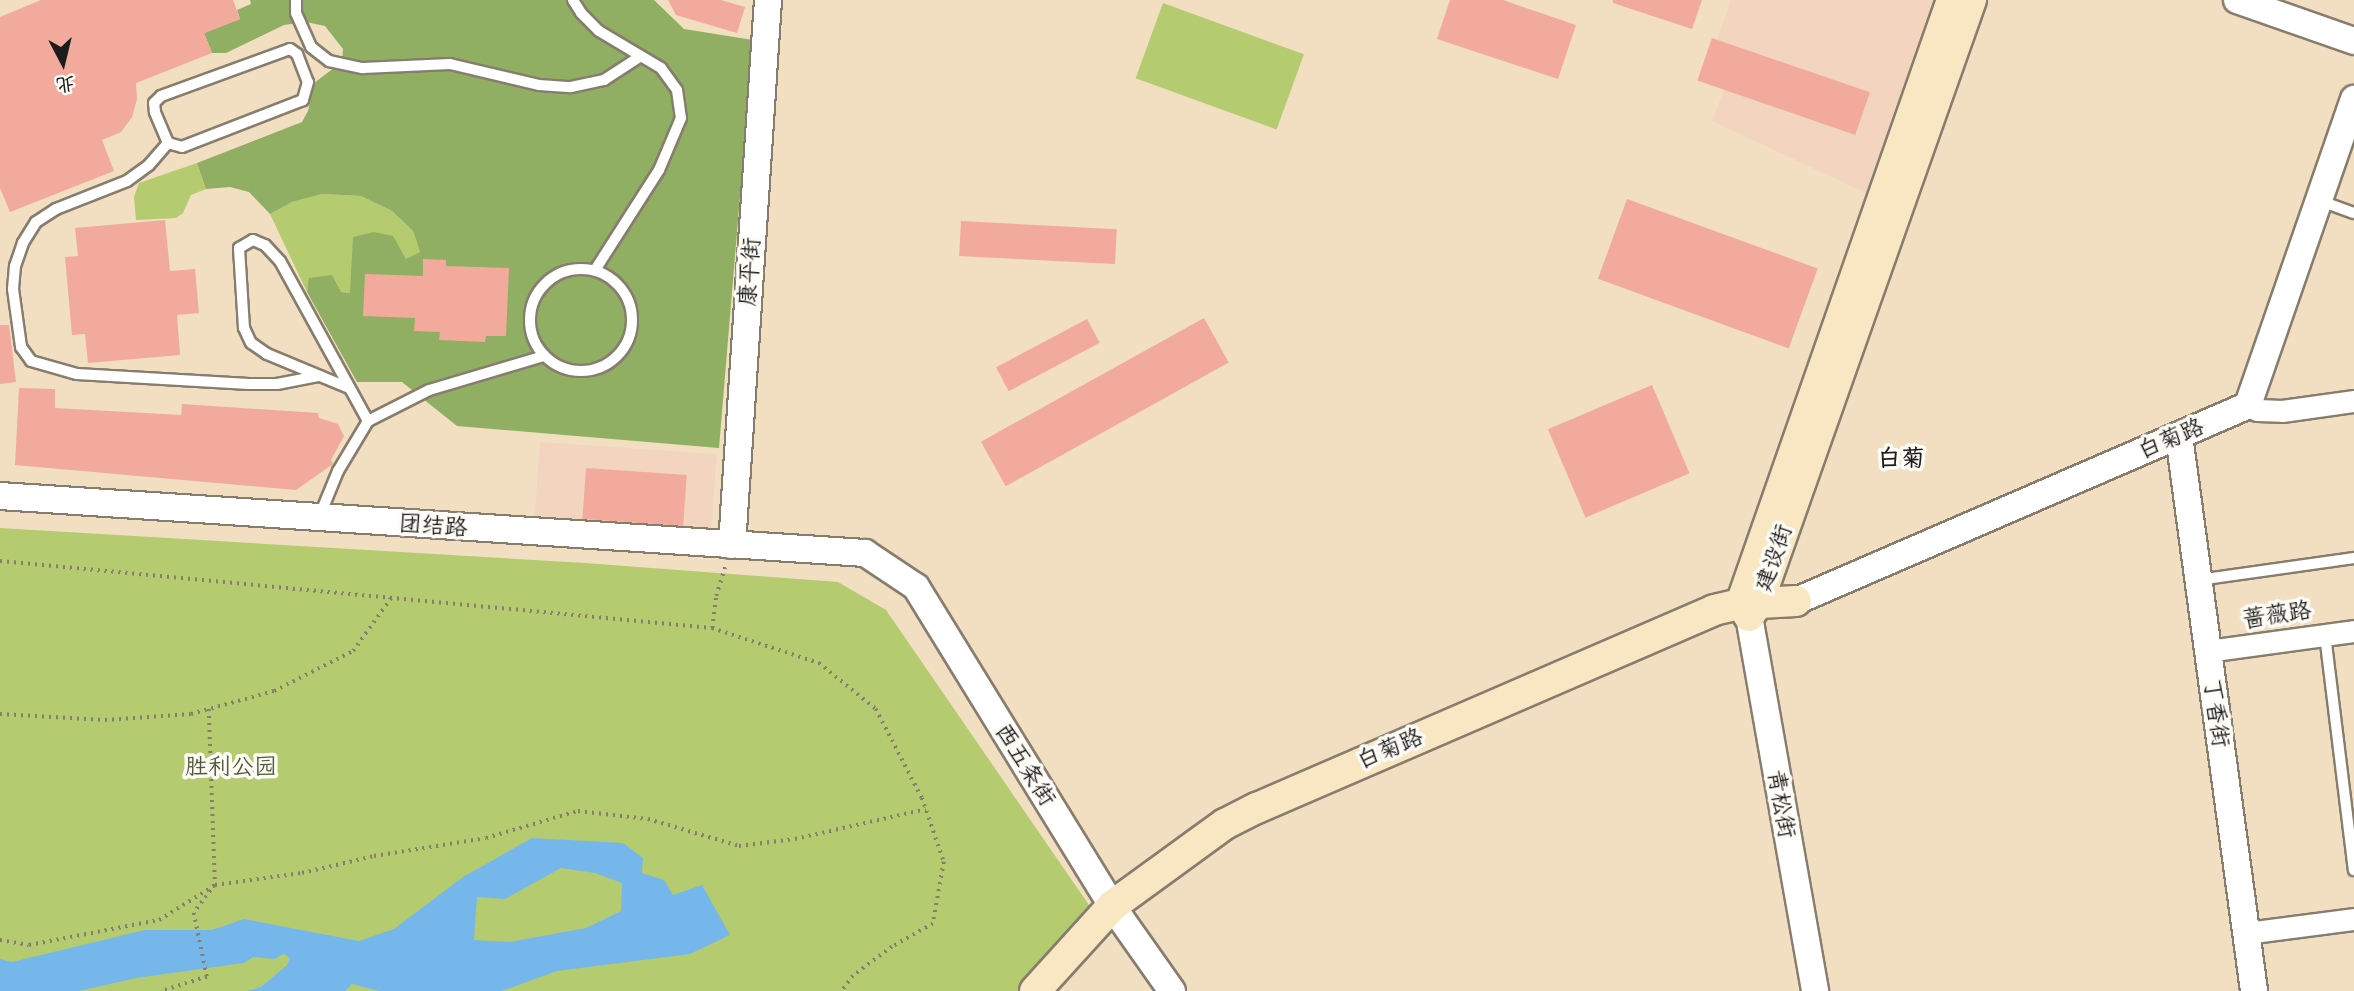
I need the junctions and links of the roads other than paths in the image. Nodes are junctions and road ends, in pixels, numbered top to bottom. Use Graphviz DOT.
graph roads {
  1 [pos="296,0"];
  2 [pos="573,0"];
  3 [pos="768,0"];
  4 [pos="1952,0"];
  5 [pos="1971,0"];
  6 [pos="2237,0"];
  7 [pos="2354,41"];
  8 [pos="320,54"];
  9 [pos="641,56"];
  10 [pos="303,69"];
  11 [pos="2354,99"];
  12 [pos="168,144"];
  13 [pos="2318,200"];
  14 [pos="2354,212"];
  15 [pos="595,270"];
  16 [pos="544,356"];
  17 [pos="319,376"];
  18 [pos="349,388"];
  19 [pos="2354,401"];
  20 [pos="2248,405"];
  21 [pos="368,421"];
  22 [pos="2179,436"];
  23 [pos="0,496"];
  24 [pos="318,518"];
  25 [pos="732,545"];
  26 [pos="865,553"];
  27 [pos="2354,558"];
  28 [pos="2198,580"];
  29 [pos="1796,601"];
  30 [pos="1750,608"];
  31 [pos="2354,631"];
  32 [pos="2325,635"];
  33 [pos="2208,651"];
  34 [pos="2354,870"];
  35 [pos="1118,913"];
  36 [pos="2354,919"];
  37 [pos="2246,933"];
  38 [pos="1035,991"];
  39 [pos="1055,991"];
  40 [pos="1172,991"];
  41 [pos="1815,991"];
  42 [pos="2254,991"];
  1 -- 8 [label="lane"];
  2 -- 9 [label="lane"];
  3 -- 25 [label="street, 康平街"];
  4 -- 30 [label="main road, 建设街"];
  5 -- 30 [label="main road, 建设街"];
  6 -- 7 [label="street"];
  8 -- 9 [label="lane"];
  8 -- 10 [label="lane"];
  9 -- 15 [label="lane"];
  10 -- 12 [label="lane"];
  10 -- 12 [label="lane"];
  11 -- 13 [label="street"];
  12 -- 17 [label="lane"];
  13 -- 14 [label="lane"];
  13 -- 20 [label="street"];
  15 -- 16 [label="lane"];
  15 -- 16 [label="lane"];
  16 -- 21 [label="lane"];
  17 -- 18 [label="lane"];
  17 -- 18 [label="lane"];
  18 -- 21 [label="lane"];
  19 -- 20 [label="street"];
  20 -- 22 [label="street, 白菊路"];
  21 -- 24 [label="lane"];
  22 -- 28 [label="street, 丁香街"];
  22 -- 29 [label="street, 白菊路"];
  23 -- 24 [label="street, 团结路"];
  24 -- 25 [label="street, 团结路"];
  25 -- 26 [label="street, 团结路"];
  26 -- 35 [label="street, 西五条街"];
  27 -- 28 [label="lane"];
  28 -- 33 [label="street, 丁香街"];
  29 -- 30 [label="main road, 白菊路"];
  30 -- 35 [label="main road, 白菊路"];
  30 -- 41 [label="street, 青松街"];
  31 -- 32 [label="street, 蔷薇路"];
  32 -- 33 [label="street, 蔷薇路"];
  32 -- 34 [label="lane"];
  33 -- 37 [label="street, 丁香街"];
  35 -- 38 [label="main road, 白菊路"];
  35 -- 39 [label="main road, 白菊路"];
  35 -- 40 [label="street, 西五条街"];
  36 -- 37 [label="street"];
  37 -- 42 [label="street, 丁香街"];
}
